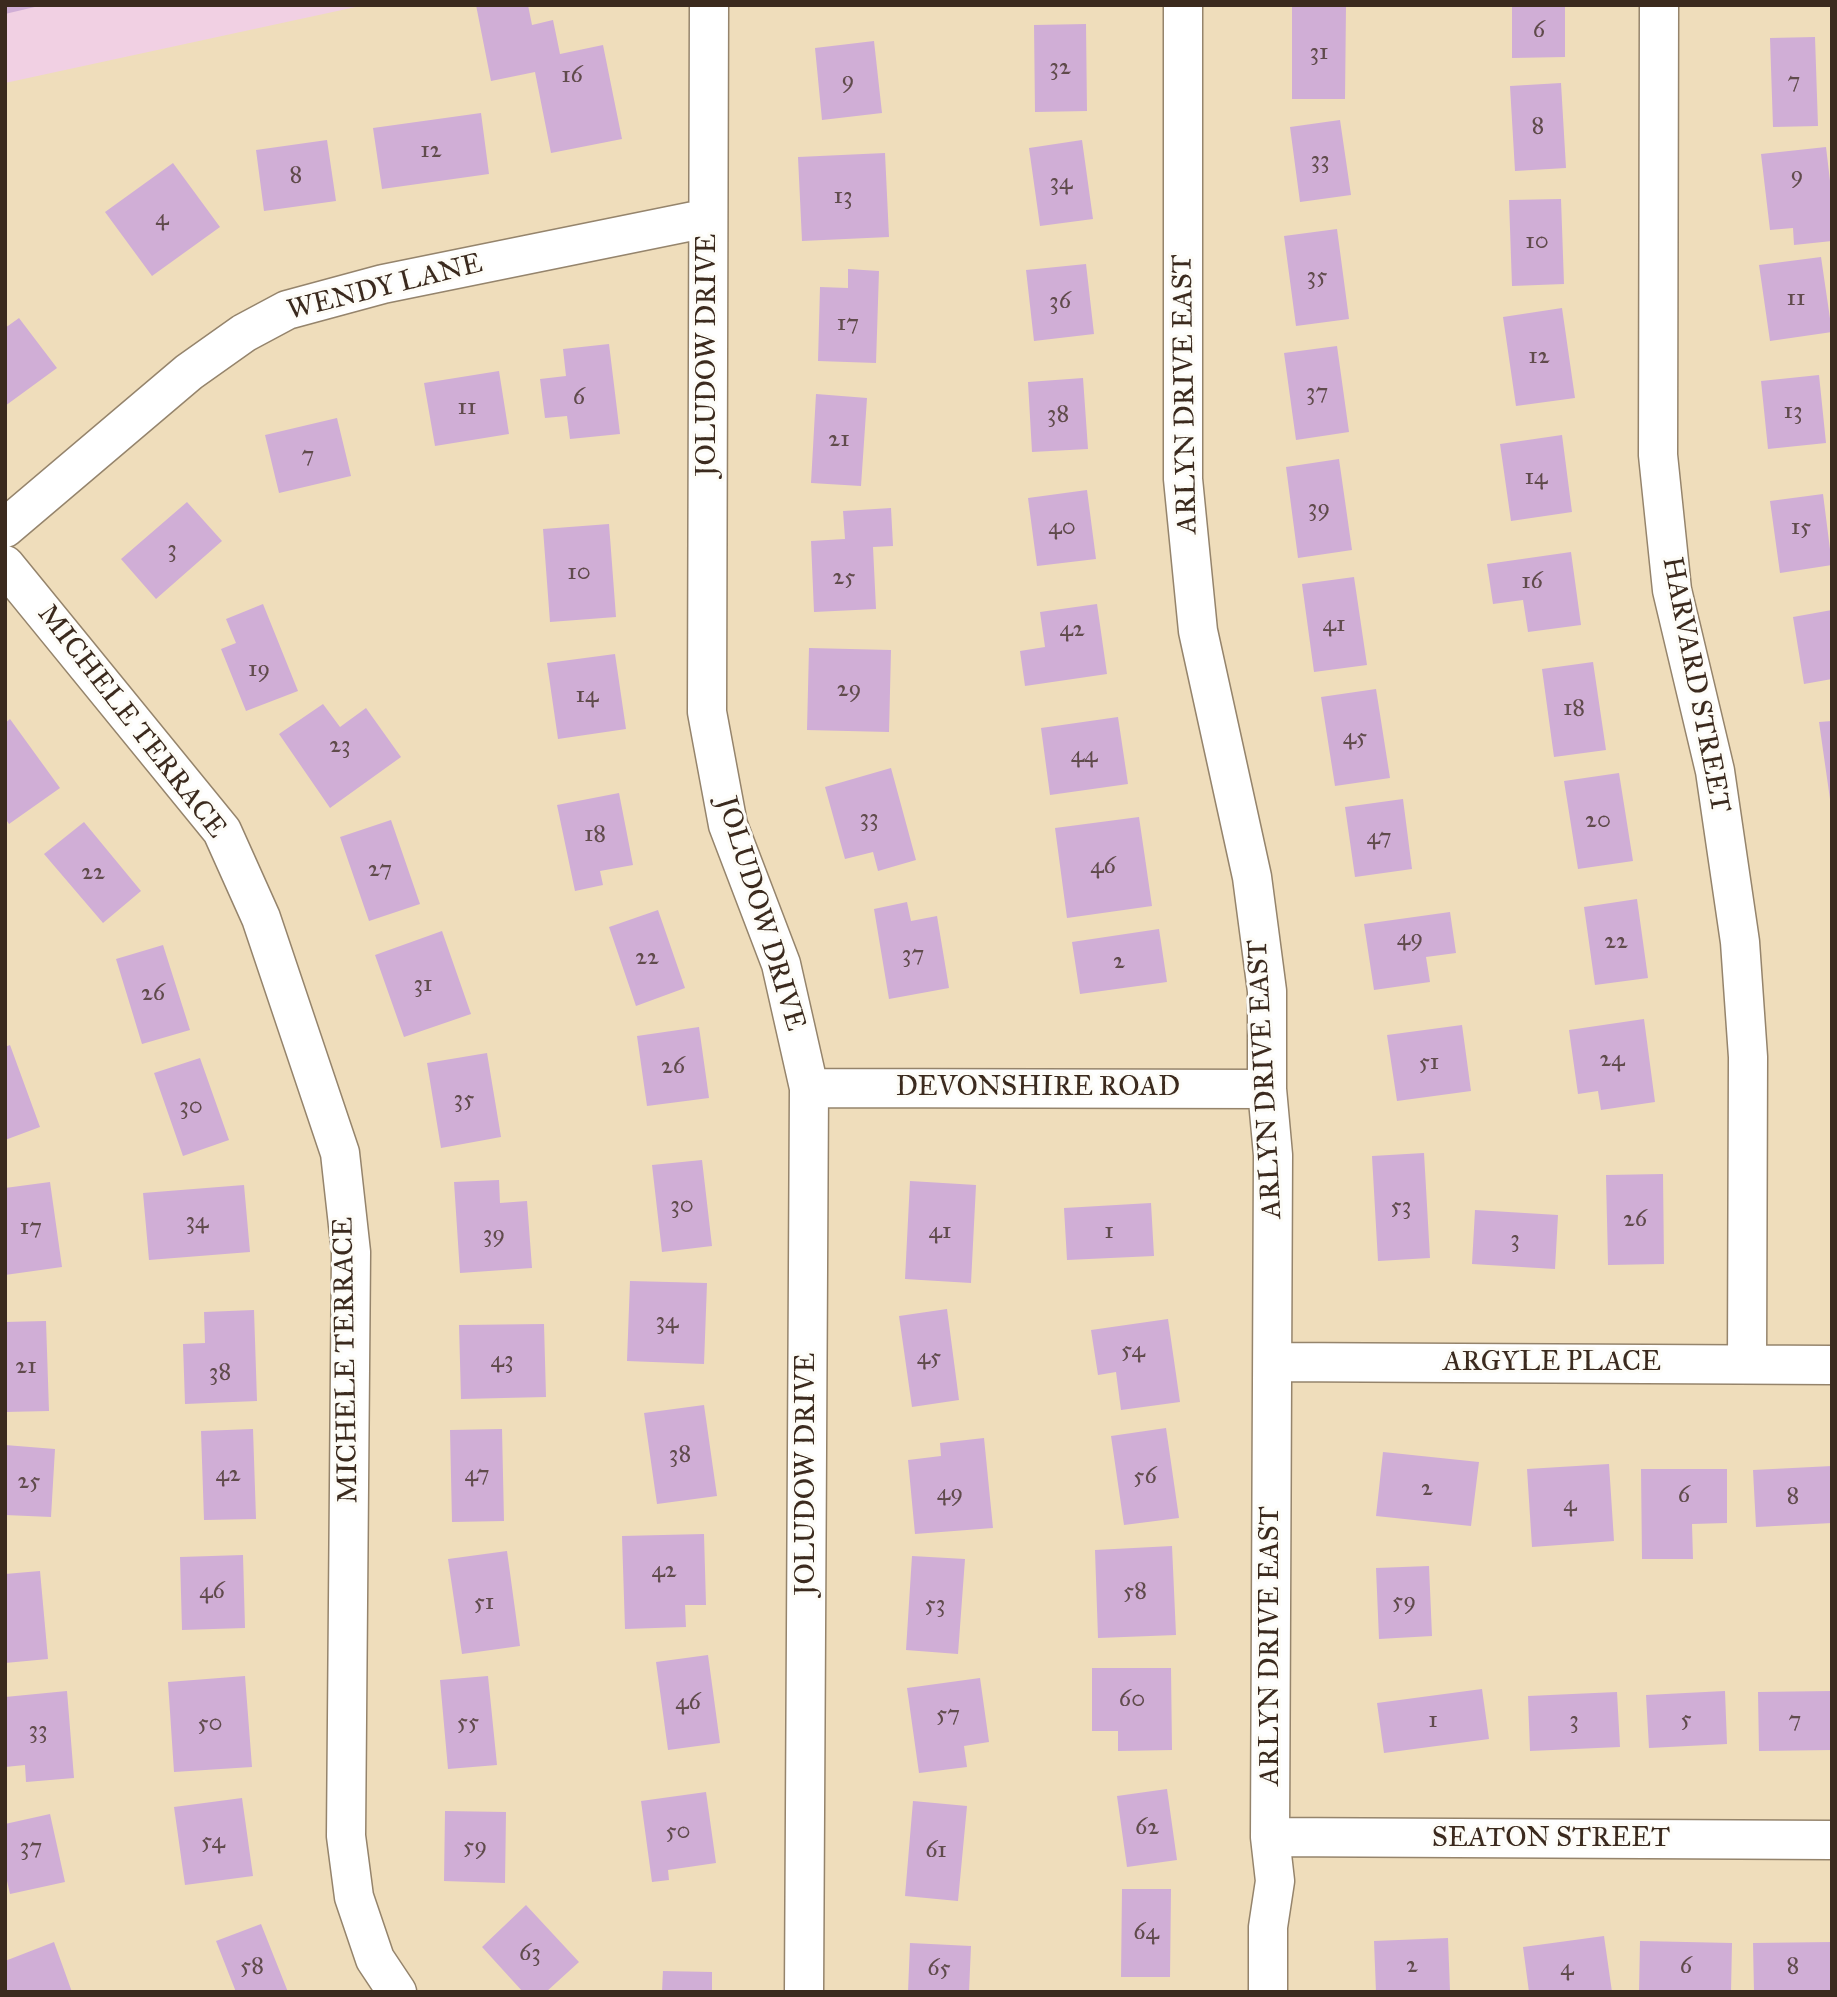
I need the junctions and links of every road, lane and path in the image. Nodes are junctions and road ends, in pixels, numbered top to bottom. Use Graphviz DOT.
graph roads {
  1 [pos="709,5"];
  2 [pos="1182,5"];
  3 [pos="1659,5"];
  4 [pos="708,218"];
  5 [pos="5,528"];
  6 [pos="5,565"];
  7 [pos="809,1088"];
  8 [pos="1268,1089"];
  9 [pos="1273,1362"];
  10 [pos="1747,1364"];
  11 [pos="1832,1365"];
  12 [pos="1270,1837"];
  13 [pos="1832,1840"];
  14 [pos="397,1992"];
  15 [pos="804,1992"];
  16 [pos="1268,1992"];
  1 -- 4 [label="street, JOLUDOW DRIVE"];
  2 -- 8 [label="street, ARLYN DRIVE EAST"];
  3 -- 10 [label="street, HARVARD STREET"];
  4 -- 5 [label="street, WENDY LANE"];
  4 -- 7 [label="street, JOLUDOW DRIVE"];
  6 -- 14 [label="street, MICHELE TERRACE"];
  7 -- 8 [label="street, DEVONSHIRE ROAD"];
  7 -- 15 [label="street, JOLUDOW DRIVE"];
  8 -- 9 [label="street, ARLYN DRIVE EAST"];
  9 -- 10 [label="street, ARGYLE PLACE"];
  9 -- 12 [label="street, ARLYN DRIVE EAST"];
  10 -- 11 [label="street, ARGYLE PLACE"];
  12 -- 13 [label="street, SEATON STREET"];
  12 -- 16 [label="street, ARLYN DRIVE EAST"];
}
